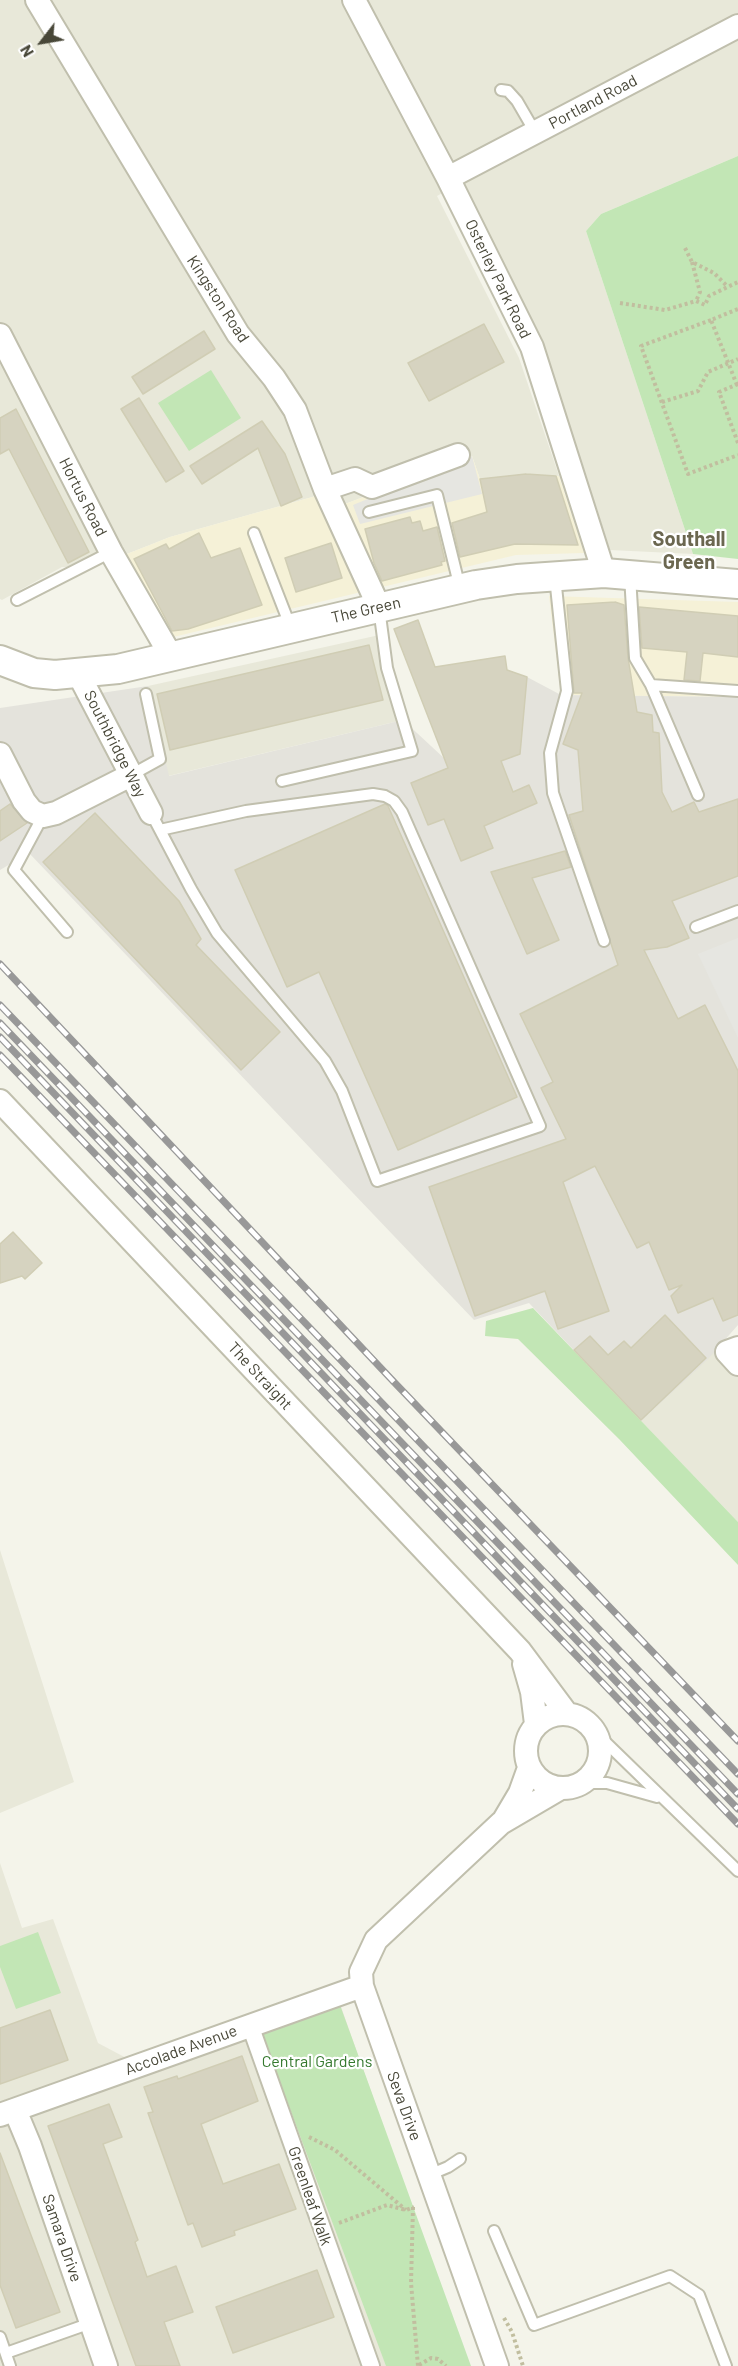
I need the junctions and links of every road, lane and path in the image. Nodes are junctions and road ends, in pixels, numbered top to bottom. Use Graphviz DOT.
graph roads {
  1 [pos="37,0"];
  2 [pos="354,0"];
  3 [pos="738,26"];
  4 [pos="501,90"];
  5 [pos="535,132"];
  6 [pos="448,178"];
  7 [pos="685,248"];
  8 [pos="692,262"];
  9 [pos="738,282"];
  10 [pos="728,287"];
  11 [pos="700,292"];
  12 [pos="709,296"];
  13 [pos="696,301"];
  14 [pos="620,303"];
  15 [pos="738,309"];
  16 [pos="711,320"];
  17 [pos="0,335"];
  18 [pos="738,359"];
  19 [pos="728,361"];
  20 [pos="738,385"];
  21 [pos="662,402"];
  22 [pos="738,443"];
  23 [pos="458,455"];
  24 [pos="738,455"];
  25 [pos="325,489"];
  26 [pos="369,512"];
  27 [pos="254,533"];
  28 [pos="111,552"];
  29 [pos="617,575"];
  30 [pos="555,576"];
  31 [pos="738,584"];
  32 [pos="460,589"];
  33 [pos="17,600"];
  34 [pos="379,607"];
  35 [pos="291,628"];
  36 [pos="171,656"];
  37 [pos="0,660"];
  38 [pos="79,675"];
  39 [pos="651,685"];
  40 [pos="738,691"];
  41 [pos="146,694"];
  42 [pos="0,754"];
  43 [pos="131,776"];
  44 [pos="282,781"];
  45 [pos="698,795"];
  46 [pos="43,816"];
  47 [pos="156,822"];
  48 [pos="738,910"];
  49 [pos="696,927"];
  50 [pos="67,932"];
  51 [pos="604,941"];
  52 [pos="0,1101"];
  53 [pos="520,1651"];
  54 [pos="567,1714"];
  55 [pos="536,1725"];
  56 [pos="594,1731"];
  57 [pos="529,1768"];
  58 [pos="583,1783"];
  59 [pos="559,1789"];
  60 [pos="661,1798"];
  61 [pos="501,1823"];
  62 [pos="738,1871"];
  63 [pos="362,1986"];
  64 [pos="250,2025"];
  65 [pos="8,2113"];
  66 [pos="285,2126"];
  67 [pos="460,2159"];
  68 [pos="429,2175"];
  69 [pos="423,2204"];
  70 [pos="413,2207"];
  71 [pos="406,2210"];
  72 [pos="321,2230"];
  73 [pos="494,2230"];
  74 [pos="502,2315"];
  75 [pos="91,2322"];
  76 [pos="0,2337"];
  77 [pos="6,2353"];
  78 [pos="523,2364"];
  79 [pos="10,2366"];
  80 [pos="106,2366"];
  81 [pos="371,2366"];
  82 [pos="418,2366"];
  83 [pos="446,2366"];
  84 [pos="497,2366"];
  85 [pos="726,2366"];
  1 -- 25 [label="street, Kingston Road"];
  2 -- 6 [label="street, Osterley Park Road"];
  3 -- 5 [label="street, Portland Road"];
  4 -- 5 [label="lane"];
  5 -- 6 [label="street, Portland Road"];
  6 -- 29 [label="street, Osterley Park Road"];
  7 -- 8 [label="path"];
  8 -- 10 [label="path"];
  8 -- 11 [label="path"];
  9 -- 10 [label="path"];
  10 -- 12 [label="path"];
  11 -- 12 [label="path"];
  11 -- 13 [label="path"];
  12 -- 13 [label="path"];
  13 -- 14 [label="path"];
  15 -- 16 [label="path"];
  16 -- 19 [label="path"];
  16 -- 21 [label="path"];
  17 -- 28 [label="street, Hortus Road"];
  18 -- 19 [label="path"];
  19 -- 20 [label="path"];
  19 -- 21 [label="path"];
  20 -- 22 [label="path"];
  21 -- 24 [label="path"];
  23 -- 25 [label="street"];
  25 -- 34 [label="street, Kingston Road"];
  26 -- 32 [label="lane"];
  27 -- 35 [label="lane"];
  28 -- 33 [label="lane"];
  28 -- 36 [label="street, Hortus Road"];
  29 -- 30 [label="street, The Green"];
  29 -- 31 [label="street, The Green"];
  29 -- 39 [label="lane"];
  30 -- 32 [label="street, The Green"];
  30 -- 51 [label="lane"];
  32 -- 34 [label="street, The Green"];
  34 -- 35 [label="street, The Green"];
  34 -- 44 [label="lane"];
  35 -- 36 [label="street, The Green"];
  36 -- 38 [label="street, The Green"];
  37 -- 38 [label="street, The Green"];
  38 -- 43 [label="street, Southbridge Way"];
  39 -- 40 [label="lane"];
  39 -- 45 [label="lane"];
  41 -- 43 [label="lane"];
  42 -- 46 [label="street"];
  43 -- 46 [label="street"];
  43 -- 47 [label="street, Southbridge Way"];
  46 -- 50 [label="lane"];
  47 -- 47 [label="lane"];
  48 -- 49 [label="lane"];
  52 -- 53 [label="street, The Straight"];
  53 -- 54 [label="street, The Straight"];
  53 -- 55 [label="street, The Straight"];
  54 -- 55 [label="street"];
  54 -- 56 [label="street"];
  55 -- 57 [label="street"];
  56 -- 58 [label="street"];
  56 -- 60 [label="lane"];
  57 -- 59 [label="street"];
  57 -- 61 [label="street, Seva Drive"];
  58 -- 59 [label="street"];
  58 -- 60 [label="lane"];
  59 -- 61 [label="street, Seva Drive"];
  60 -- 62 [label="lane"];
  61 -- 63 [label="street, Seva Drive"];
  63 -- 64 [label="street, Accolade Avenue"];
  63 -- 68 [label="street, Seva Drive"];
  64 -- 65 [label="street, Accolade Avenue"];
  64 -- 66 [label="street, Greenleaf Walk"];
  65 -- 75 [label="street, Samara Drive"];
  66 -- 71 [label="path"];
  66 -- 72 [label="street, Greenleaf Walk"];
  67 -- 68 [label="lane"];
  68 -- 84 [label="street, Seva Drive"];
  69 -- 70 [label="path"];
  70 -- 71 [label="path"];
  70 -- 82 [label="path"];
  71 -- 72 [label="path"];
  72 -- 81 [label="street, Greenleaf Walk"];
  73 -- 85 [label="lane"];
  74 -- 78 [label="path"];
  75 -- 77 [label="lane"];
  75 -- 80 [label="street, Samara Drive"];
  76 -- 77 [label="lane"];
  77 -- 79 [label="lane"];
  82 -- 83 [label="path"];
}
